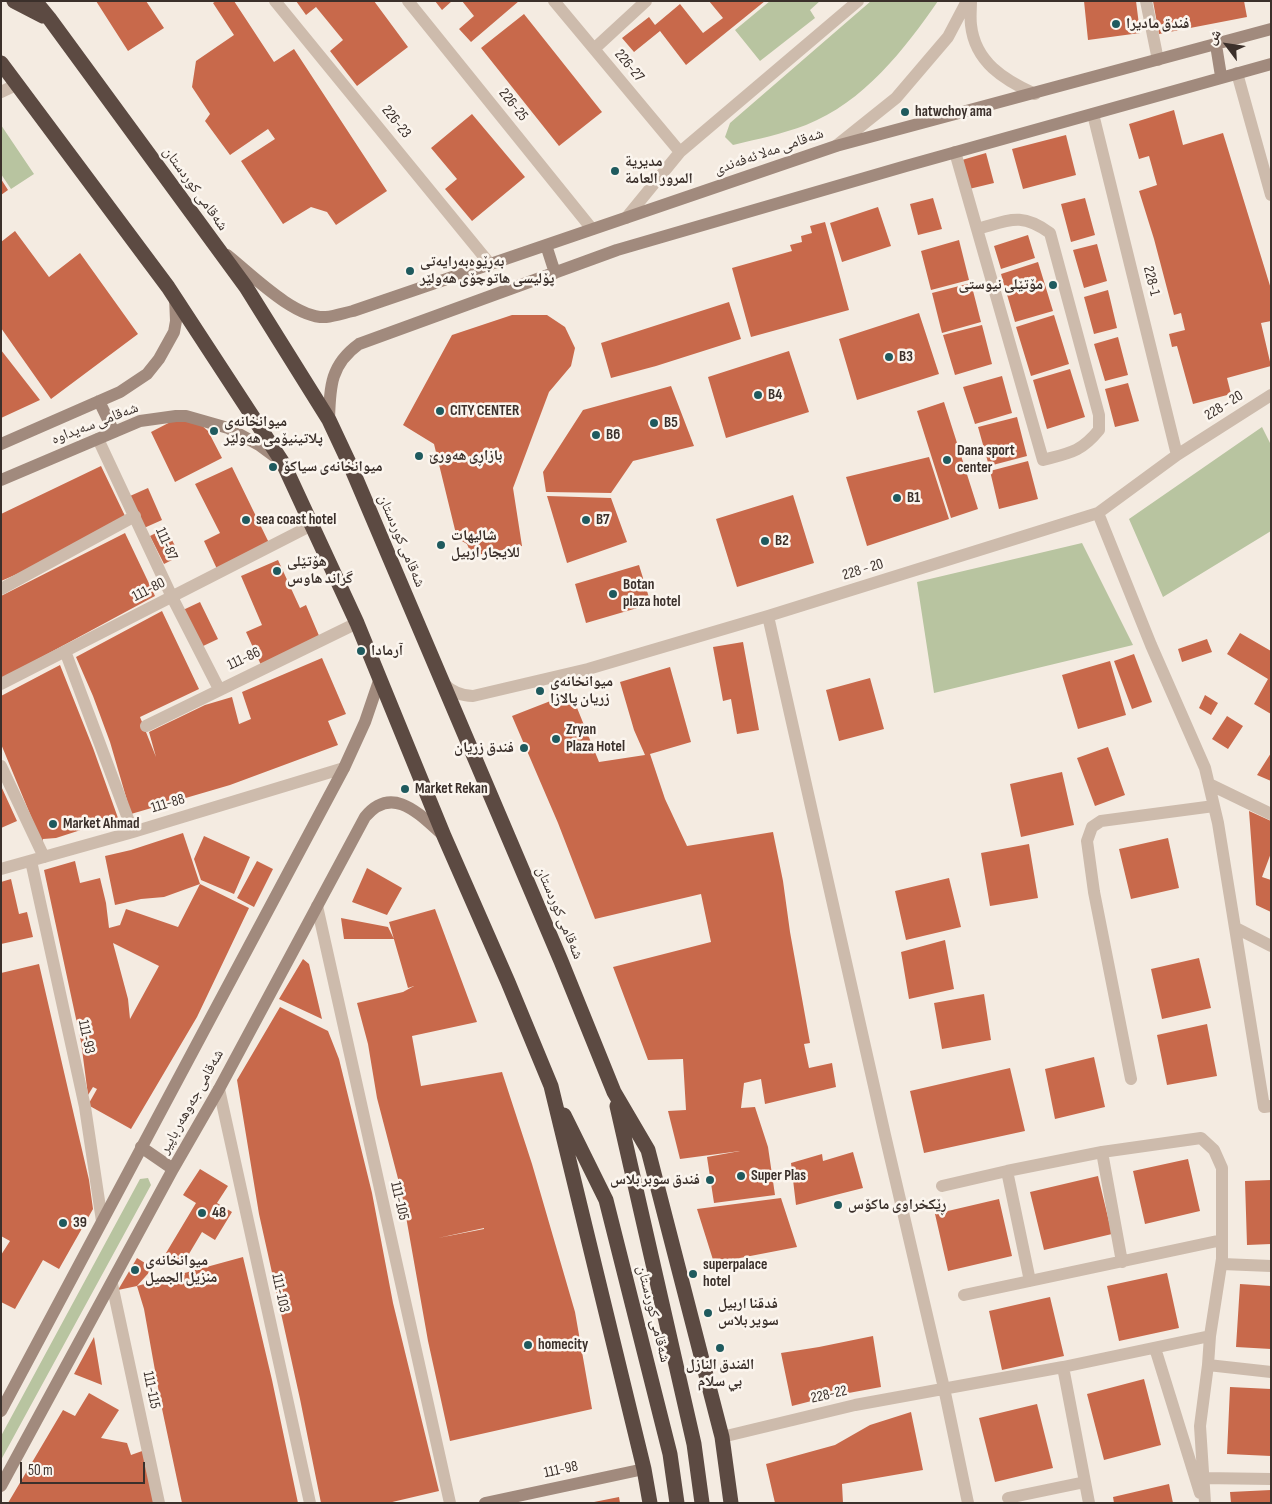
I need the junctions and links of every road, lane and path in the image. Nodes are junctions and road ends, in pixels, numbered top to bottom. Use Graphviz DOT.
graph roads {
  1 [pos="14,1"];
  2 [pos="35,1"];
  3 [pos="275,1"];
  4 [pos="408,1"];
  5 [pos="554,1"];
  6 [pos="646,1"];
  7 [pos="858,1"];
  8 [pos="969,1"];
  9 [pos="1146,1"];
  10 [pos="49,18"];
  11 [pos="1271,29"];
  12 [pos="1216,45"];
  13 [pos="594,49"];
  14 [pos="1158,60"];
  15 [pos="1,63"];
  16 [pos="1271,64"];
  17 [pos="1237,73"];
  18 [pos="1221,76"];
  19 [pos="18,84"];
  20 [pos="1,92"];
  21 [pos="1035,94"];
  22 [pos="1093,114"];
  23 [pos="836,146"];
  24 [pos="680,152"];
  25 [pos="955,152"];
  26 [pos="1271,195"];
  27 [pos="626,218"];
  28 [pos="592,229"];
  29 [pos="977,229"];
  30 [pos="546,245"];
  31 [pos="216,246"];
  32 [pos="490,264"];
  33 [pos="555,273"];
  34 [pos="175,297"];
  35 [pos="1271,396"];
  36 [pos="99,401"];
  37 [pos="329,420"];
  38 [pos="114,432"];
  39 [pos="98,439"];
  40 [pos="1,444"];
  41 [pos="1177,455"];
  42 [pos="283,463"];
  43 [pos="1,480"];
  44 [pos="1098,513"];
  45 [pos="135,516"];
  46 [pos="312,525"];
  47 [pos="1,589"];
  48 [pos="172,597"];
  49 [pos="768,616"];
  50 [pos="357,623"];
  51 [pos="65,651"];
  52 [pos="380,678"];
  53 [pos="440,678"];
  54 [pos="1,684"];
  55 [pos="219,689"];
  56 [pos="146,726"];
  57 [pos="1,766"];
  58 [pos="344,768"];
  59 [pos="1209,784"];
  60 [pos="1214,806"];
  61 [pos="1271,814"];
  62 [pos="133,832"];
  63 [pos="444,836"];
  64 [pos="38,859"];
  65 [pos="1,869"];
  66 [pos="317,906"];
  67 [pos="1236,928"];
  68 [pos="1271,946"];
  69 [pos="1131,1079"];
  70 [pos="550,1086"];
  71 [pos="219,1089"];
  72 [pos="614,1092"];
  73 [pos="1271,1106"];
  74 [pos="141,1147"];
  75 [pos="1102,1152"];
  76 [pos="173,1169"];
  77 [pos="1007,1171"];
  78 [pos="942,1186"];
  79 [pos="102,1222"];
  80 [pos="1222,1240"];
  81 [pos="1122,1262"];
  82 [pos="1222,1264"];
  83 [pos="1271,1266"];
  84 [pos="1030,1282"];
  85 [pos="112,1284"];
  86 [pos="964,1295"];
  87 [pos="1210,1336"];
  88 [pos="1155,1348"];
  89 [pos="1208,1365"];
  90 [pos="1063,1367"];
  91 [pos="1271,1372"];
  92 [pos="944,1388"];
  93 [pos="1,1411"];
  94 [pos="722,1437"];
  95 [pos="644,1469"];
  96 [pos="1204,1478"];
  97 [pos="1271,1480"];
  98 [pos="1084,1482"];
  99 [pos="1,1486"];
  100 [pos="1008,1498"];
  101 [pos="159,1503"];
  102 [pos="310,1503"];
  103 [pos="450,1503"];
  104 [pos="485,1503"];
  105 [pos="650,1503"];
  106 [pos="677,1503"];
  107 [pos="702,1503"];
  108 [pos="731,1503"];
  109 [pos="968,1503"];
  110 [pos="1089,1503"];
  111 [pos="1204,1503"];
  1 -- 10 [label="highway"];
  2 -- 10 [label="highway, شەقامی کوردستان"];
  3 -- 32 [label="street, 226-23"];
  4 -- 28 [label="street, 226-25"];
  5 -- 13 [label="street, 226-27"];
  6 -- 13 [label="street"];
  7 -- 24 [label="street"];
  8 -- 21 [label="street"];
  8 -- 23 [label="street"];
  9 -- 14 [label="street"];
  10 -- 31 [label="highway, شەقامی کوردستان"];
  11 -- 12 [label="main road, شەقامی مەلا ئەفەندی"];
  12 -- 14 [label="main road, شەقامی مەلا ئەفەندی"];
  12 -- 18 [label="main road"];
  13 -- 24 [label="street, 226-27"];
  14 -- 21 [label="main road, شەقامی مەلا ئەفەندی"];
  15 -- 19 [label="highway, شەقامی کوردستان"];
  16 -- 17 [label="main road"];
  17 -- 18 [label="main road"];
  17 -- 26 [label="street"];
  18 -- 22 [label="main road"];
  19 -- 20 [label="street"];
  19 -- 34 [label="highway, شەقامی کوردستان"];
  21 -- 23 [label="main road, شەقامی مەلا ئەفەندی"];
  22 -- 25 [label="main road"];
  22 -- 41 [label="street, 228-1"];
  23 -- 27 [label="main road, شەقامی مەلا ئەفەندی"];
  24 -- 27 [label="street"];
  25 -- 29 [label="street"];
  25 -- 33 [label="main road"];
  27 -- 28 [label="main road, شەقامی مەلا ئەفەندی"];
  28 -- 30 [label="main road, شەقامی مەلا ئەفەندی"];
  29 -- 29 [label="street"];
  30 -- 32 [label="main road, شەقامی مەلا ئەفەندی"];
  30 -- 33 [label="main road"];
  31 -- 32 [label="main road, شەقامی مەلا ئەفەندی"];
  31 -- 37 [label="highway, شەقامی کوردستان"];
  33 -- 37 [label="main road"];
  34 -- 36 [label="main road, شەقامی سەیداوە"];
  34 -- 42 [label="highway, شەقامی کوردستان"];
  35 -- 41 [label="street, 228 - 20"];
  36 -- 38 [label="main road"];
  36 -- 40 [label="main road, شەقامی سەیداوە"];
  37 -- 53 [label="highway, شەقامی کوردستان"];
  38 -- 39 [label="main road, شەقامی سەیداوە"];
  38 -- 42 [label="main road, شەقامی سەیداوە"];
  39 -- 43 [label="main road, شەقامی سەیداوە"];
  39 -- 45 [label="street, 111-87"];
  41 -- 44 [label="street, 228 - 20"];
  42 -- 46 [label="highway, شەقامی کوردستان"];
  44 -- 49 [label="street, 228 - 20"];
  44 -- 59 [label="street"];
  45 -- 47 [label="street"];
  45 -- 48 [label="street, 111-87"];
  46 -- 48 [label="street, 111-80"];
  46 -- 50 [label="highway, شەقامی کوردستان"];
  48 -- 51 [label="street, 111-80"];
  48 -- 55 [label="street, 111-87"];
  49 -- 53 [label="street, 228 - 20"];
  49 -- 92 [label="street"];
  50 -- 52 [label="highway, شەقامی کوردستان"];
  50 -- 55 [label="street, 111-86"];
  51 -- 54 [label="street, 111-80"];
  51 -- 62 [label="street"];
  52 -- 58 [label="main road, شەقامی جەوهەر باپیر"];
  52 -- 63 [label="highway, شەقامی کوردستان"];
  53 -- 72 [label="highway, شەقامی کوردستان"];
  55 -- 56 [label="street, 111-86"];
  57 -- 64 [label="street, 111-93"];
  58 -- 62 [label="street, 111-88"];
  58 -- 74 [label="main road, شەقامی جەوهەر باپیر"];
  59 -- 60 [label="street"];
  59 -- 61 [label="street"];
  60 -- 67 [label="street"];
  60 -- 69 [label="street"];
  62 -- 64 [label="street, 111-88"];
  63 -- 66 [label="main road, شەقامی جەوهەر باپیر"];
  63 -- 70 [label="highway, شەقامی کوردستان"];
  64 -- 65 [label="street, 111-88"];
  64 -- 79 [label="street, 111-93"];
  66 -- 71 [label="main road, شەقامی جەوهەر باپیر"];
  66 -- 103 [label="street, 111-105"];
  67 -- 68 [label="street"];
  67 -- 73 [label="street"];
  70 -- 95 [label="highway, شەقامی کوردستان"];
  70 -- 106 [label="highway, شەقامی کوردستان"];
  71 -- 76 [label="main road, شەقامی جەوهەر باپیر"];
  71 -- 102 [label="street, 111-103"];
  72 -- 94 [label="highway, شەقامی کوردستان"];
  72 -- 107 [label="highway, شەقامی کوردستان"];
  74 -- 76 [label="main road"];
  74 -- 79 [label="main road, شەقامی جەوهەر باپیر"];
  75 -- 77 [label="street"];
  75 -- 80 [label="street"];
  75 -- 81 [label="street"];
  76 -- 85 [label="main road, شەقامی جەوهەر باپیر"];
  77 -- 78 [label="street"];
  77 -- 84 [label="street"];
  79 -- 93 [label="main road, شەقامی جەوهەر باپیر"];
  80 -- 81 [label="street"];
  80 -- 82 [label="street"];
  81 -- 84 [label="street"];
  82 -- 83 [label="street"];
  82 -- 87 [label="street"];
  84 -- 86 [label="street"];
  85 -- 99 [label="main road, شەقامی جەوهەر باپیر"];
  85 -- 101 [label="street, 111-115"];
  87 -- 88 [label="street, 228-22"];
  87 -- 89 [label="street"];
  88 -- 90 [label="street, 228-22"];
  88 -- 111 [label="street"];
  89 -- 91 [label="street"];
  89 -- 96 [label="street"];
  90 -- 92 [label="street, 228-22"];
  90 -- 98 [label="street"];
  92 -- 94 [label="street, 228-22"];
  92 -- 109 [label="street"];
  94 -- 108 [label="highway, شەقامی کوردستان"];
  95 -- 104 [label="main road, 111-98"];
  95 -- 105 [label="highway, شەقامی کوردستان"];
  96 -- 97 [label="street"];
  96 -- 111 [label="street"];
  98 -- 100 [label="street"];
  98 -- 110 [label="street"];
}
